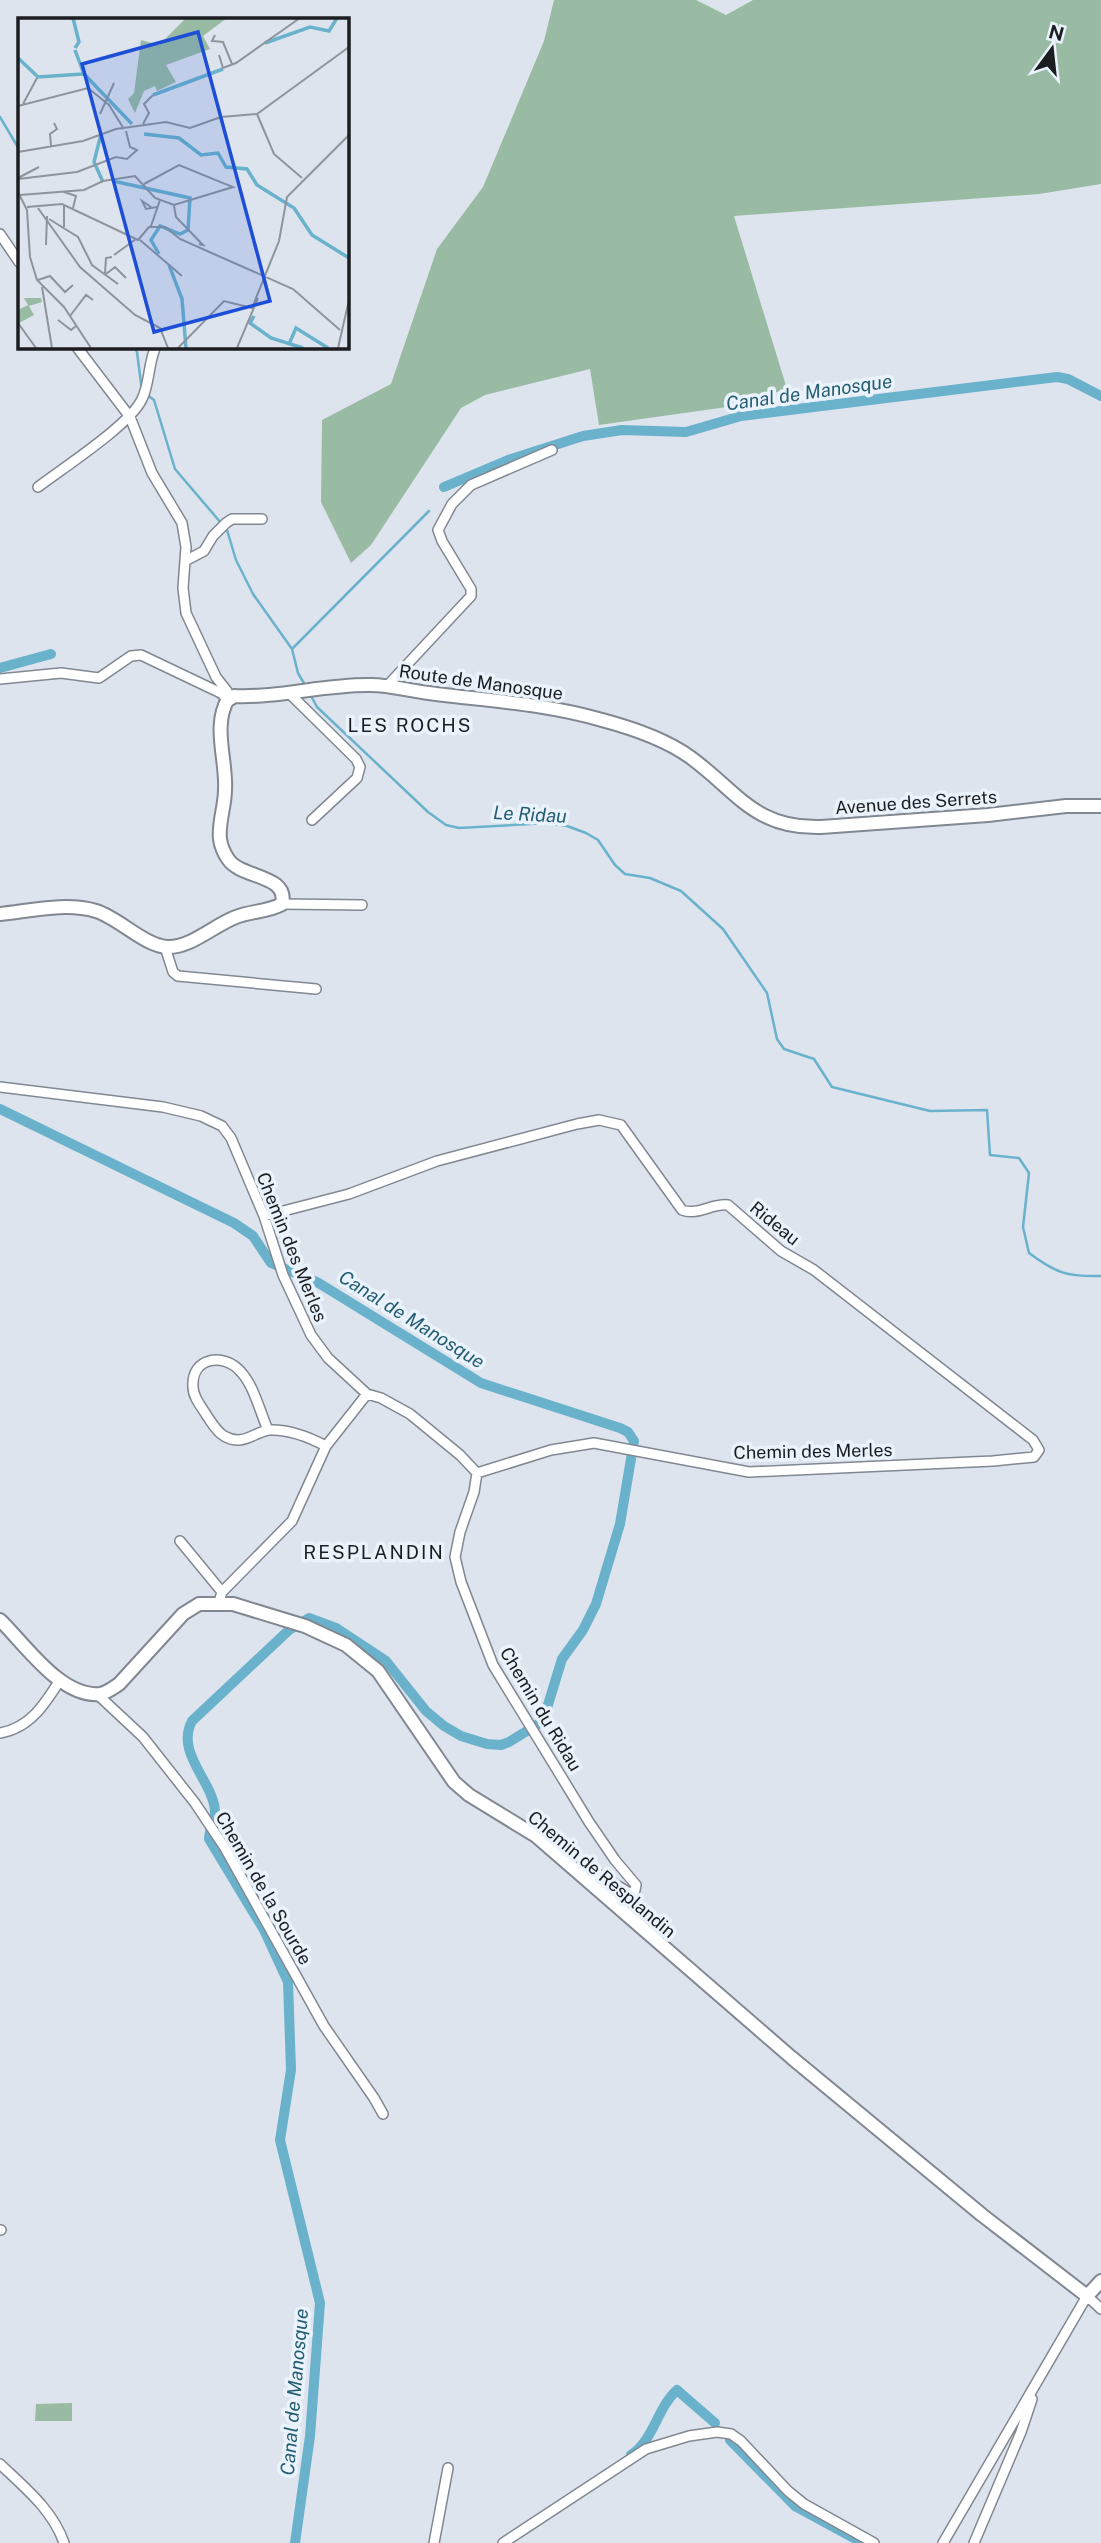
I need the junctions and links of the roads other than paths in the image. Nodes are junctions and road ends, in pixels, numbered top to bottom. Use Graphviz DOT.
graph roads {
  1 [pos="0,234"];
  2 [pos="18,261"];
  3 [pos="78,348"];
  4 [pos="156,348"];
  5 [pos="130,417"];
  6 [pos="552,450"];
  7 [pos="38,487"];
  8 [pos="262,519"];
  9 [pos="185,561"];
  10 [pos="1,679"];
  11 [pos="387,686"];
  12 [pos="301,692"];
  13 [pos="228,695"];
  14 [pos="740,801"];
  15 [pos="1101,806"];
  16 [pos="312,820"];
  17 [pos="282,904"];
  18 [pos="362,905"];
  19 [pos="0,914"];
  20 [pos="164,947"];
  21 [pos="316,989"];
  22 [pos="0,1087"];
  23 [pos="264,1216"];
  24 [pos="368,1394"];
  25 [pos="268,1430"];
  26 [pos="326,1446"];
  27 [pos="907,1465"];
  28 [pos="477,1473"];
  29 [pos="180,1541"];
  30 [pos="220,1597"];
  31 [pos="0,1620"];
  32 [pos="60,1680"];
  33 [pos="97,1694"];
  34 [pos="0,1733"];
  35 [pos="585,1880"];
  36 [pos="383,2115"];
  37 [pos="1101,2281"];
  38 [pos="1087,2296"];
  39 [pos="1101,2309"];
  40 [pos="1038,2381"];
  41 [pos="0,2464"];
  42 [pos="448,2468"];
  43 [pos="64,2543"];
  44 [pos="434,2543"];
  45 [pos="503,2543"];
  46 [pos="874,2543"];
  47 [pos="943,2543"];
  48 [pos="974,2543"];
  1 -- 2 [label="street"];
  3 -- 5 [label="street"];
  4 -- 5 [label="street"];
  5 -- 7 [label="street"];
  5 -- 9 [label="street"];
  6 -- 11 [label="street"];
  8 -- 9 [label="street"];
  9 -- 13 [label="street"];
  10 -- 13 [label="street"];
  11 -- 12 [label="street, Route de Manosque"];
  11 -- 14 [label="street, Route de Manosque"];
  12 -- 13 [label="street, Route de Manosque"];
  12 -- 16 [label="street"];
  13 -- 17 [label="street"];
  14 -- 15 [label="street, Avenue des Serrets"];
  17 -- 18 [label="street"];
  17 -- 20 [label="street"];
  19 -- 20 [label="street"];
  20 -- 21 [label="street"];
  22 -- 23 [label="street, Chemin des Merles"];
  23 -- 24 [label="street, Chemin des Merles"];
  23 -- 27 [label="street, Rideau"];
  24 -- 26 [label="street"];
  24 -- 28 [label="street, Chemin des Merles"];
  25 -- 25 [label="street"];
  25 -- 26 [label="street"];
  26 -- 30 [label="street"];
  27 -- 28 [label="street, Chemin des Merles"];
  28 -- 35 [label="street, Chemin du Ridau"];
  29 -- 30 [label="street"];
  30 -- 33 [label="street"];
  30 -- 35 [label="street, Chemin de Resplandin"];
  31 -- 32 [label="street"];
  32 -- 33 [label="street"];
  32 -- 34 [label="street"];
  33 -- 36 [label="street, Chemin de la Sourde"];
  35 -- 38 [label="street, Chemin de Resplandin"];
  37 -- 38 [label="street"];
  38 -- 39 [label="street"];
  38 -- 40 [label="street"];
  40 -- 47 [label="street"];
  40 -- 48 [label="street"];
  41 -- 43 [label="street"];
  42 -- 44 [label="street"];
  45 -- 46 [label="street"];
}
